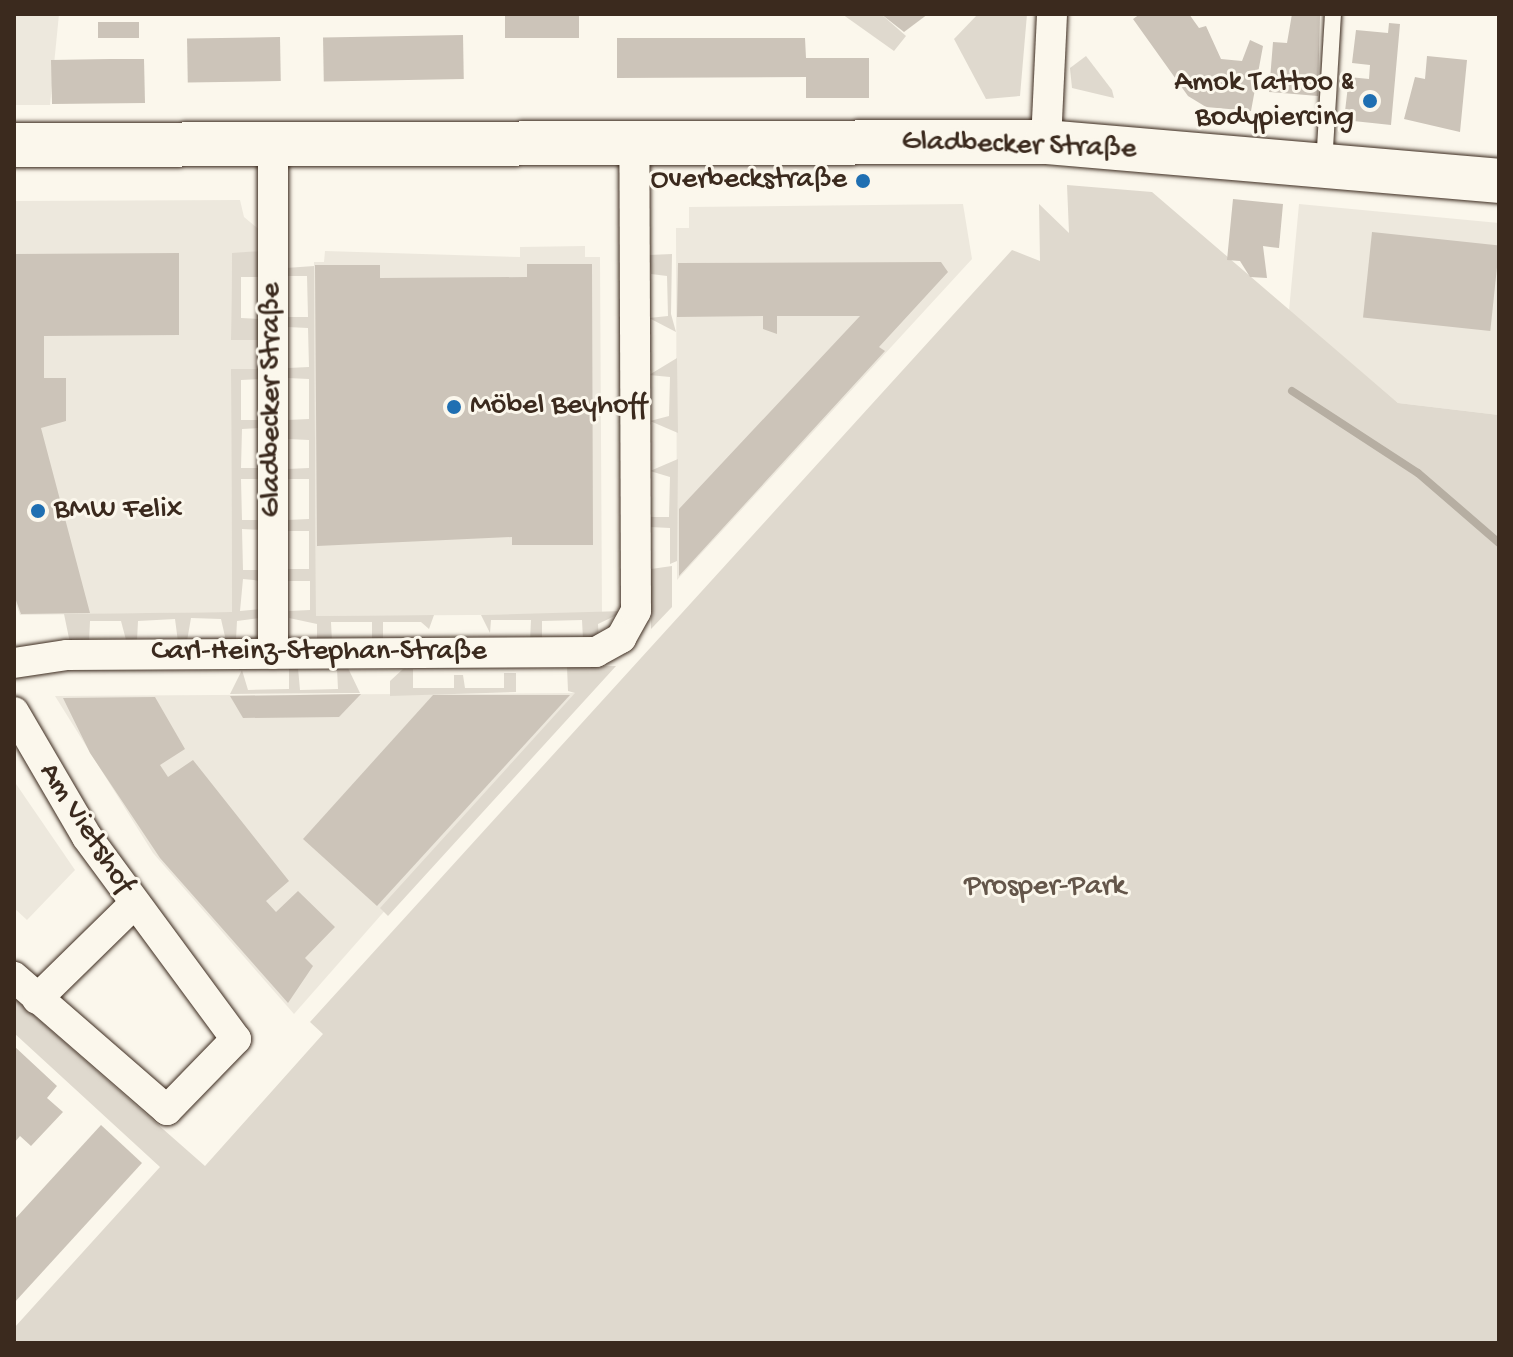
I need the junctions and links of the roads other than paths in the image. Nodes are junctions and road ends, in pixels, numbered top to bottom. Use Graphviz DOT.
graph roads {
  1 [pos="1052,14"];
  2 [pos="1333,14"];
  3 [pos="1046,142"];
  4 [pos="634,144"];
  5 [pos="14,145"];
  6 [pos="273,147"];
  7 [pos="1324,166"];
  8 [pos="1499,181"];
  9 [pos="273,654"];
  10 [pos="14,663"];
  11 [pos="14,712"];
  12 [pos="133,905"];
  13 [pos="14,977"];
  14 [pos="37,999"];
  1 -- 3 [label="street"];
  2 -- 7 [label="lane"];
  3 -- 4 [label="main road, Gladbecker Straße"];
  3 -- 7 [label="main road, Gladbecker Straße"];
  4 -- 6 [label="main road, Gladbecker Straße"];
  4 -- 9 [label="street, Carl-Heinz-Stephan-Straße"];
  5 -- 6 [label="main road, Gladbecker Straße"];
  6 -- 9 [label="street, Gladbecker Straße"];
  7 -- 8 [label="main road, Gladbecker Straße"];
  9 -- 10 [label="street, Carl-Heinz-Stephan-Straße"];
  11 -- 12 [label="street, Am Vietshof"];
  12 -- 14 [label="street, Am Vietshof"];
  12 -- 14 [label="street, Am Vietshof"];
  13 -- 14 [label="street, Am Vietshof"];
}
